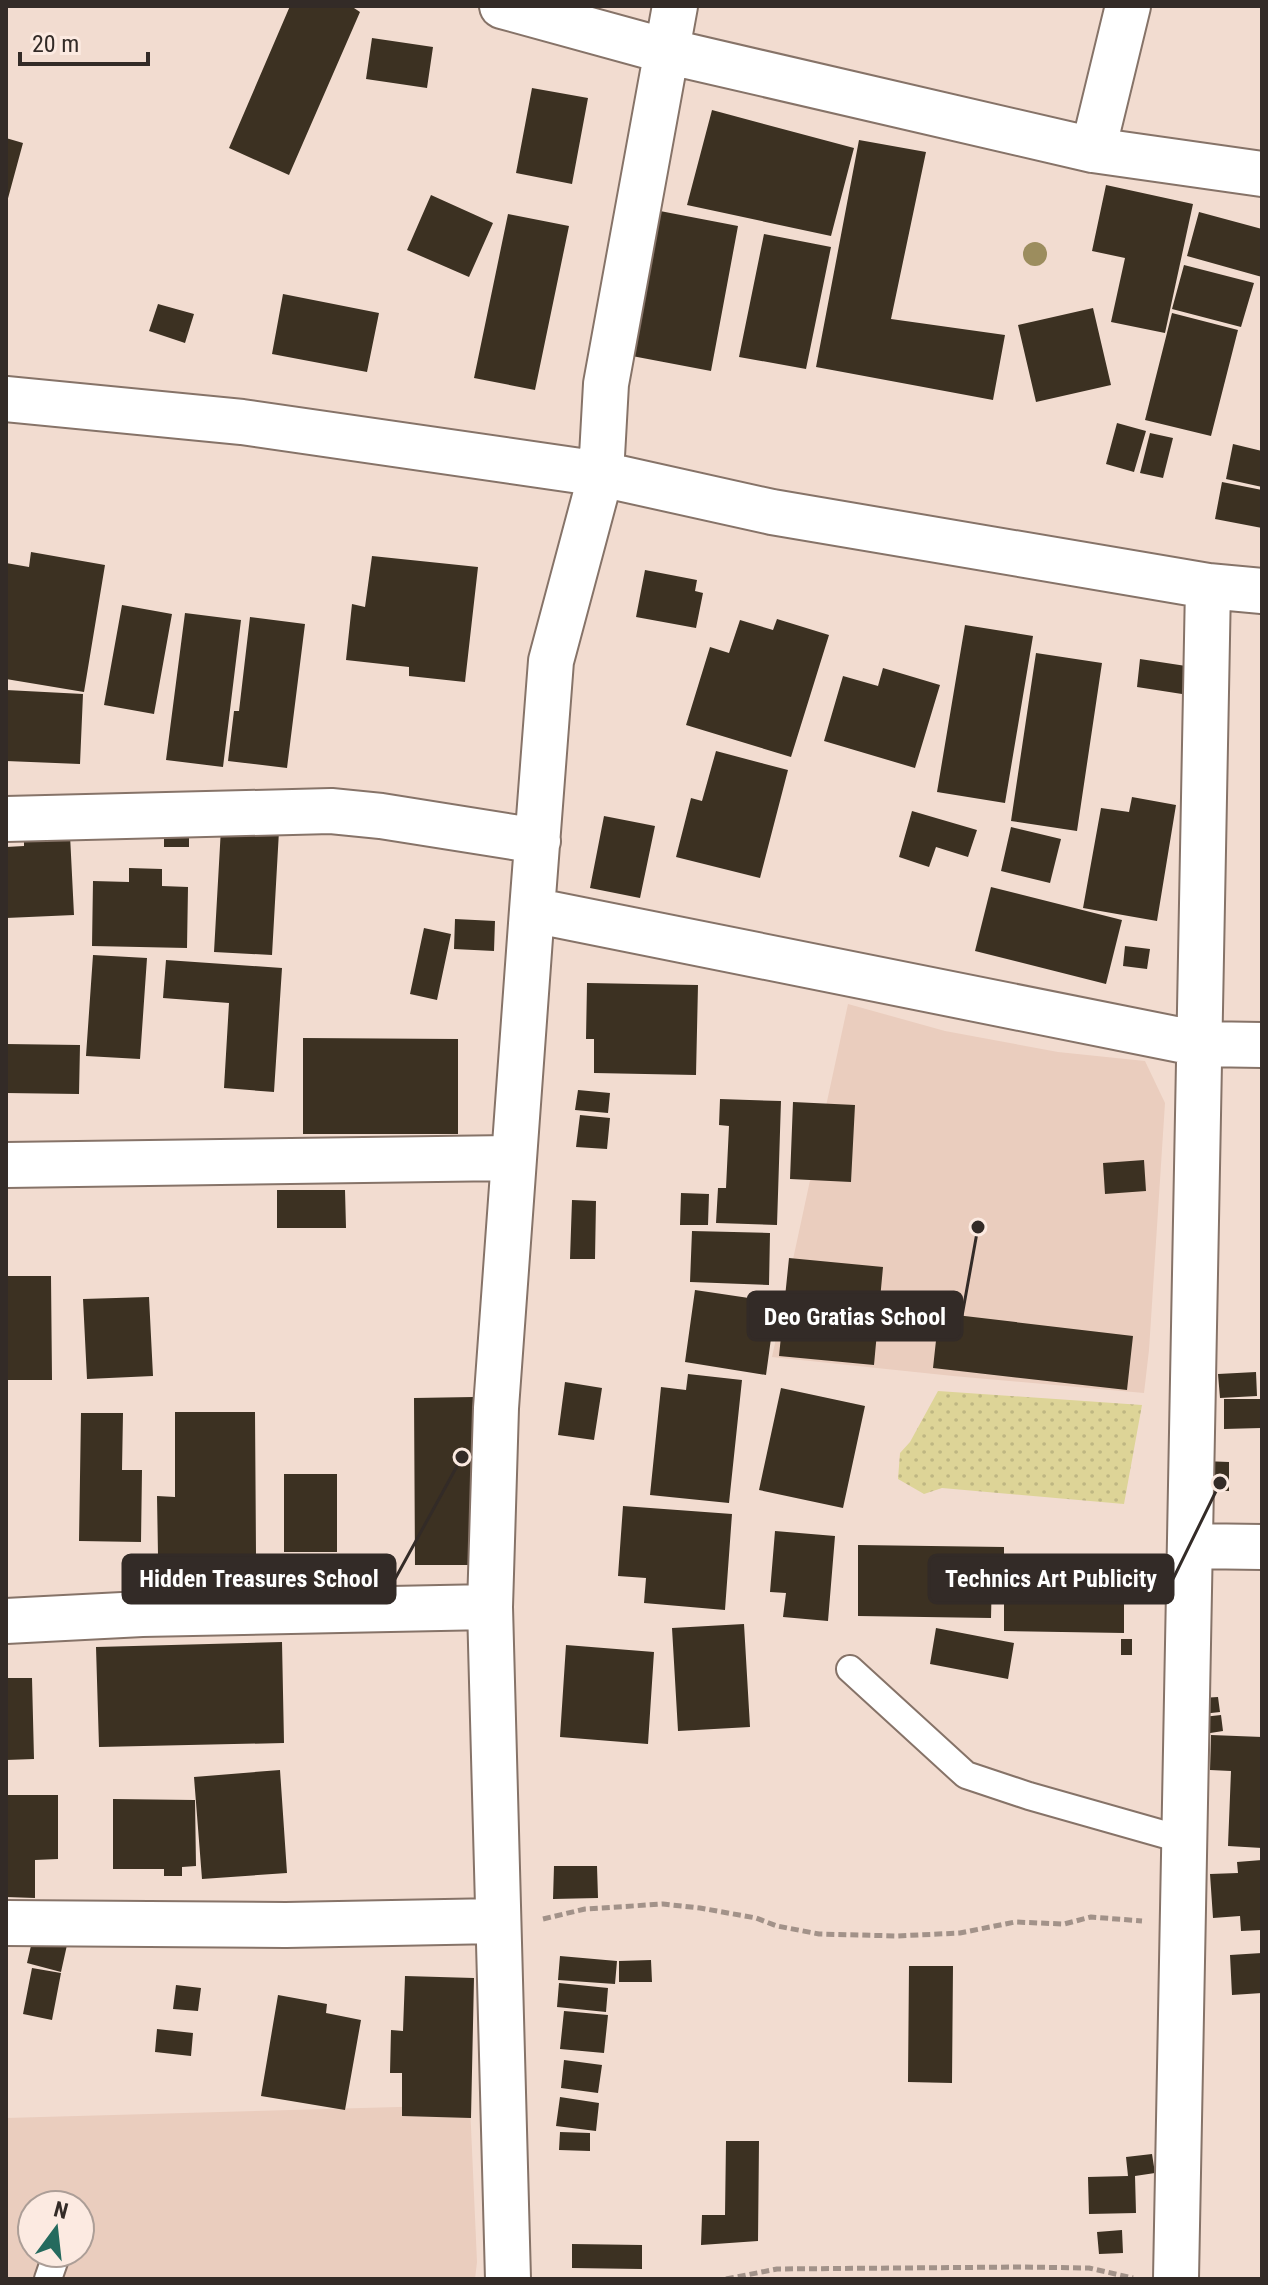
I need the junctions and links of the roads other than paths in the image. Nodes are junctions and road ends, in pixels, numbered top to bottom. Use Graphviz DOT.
graph roads {
  1 [pos="502,6"];
  2 [pos="675,6"];
  3 [pos="1128,6"];
  4 [pos="666,51"];
  5 [pos="1093,150"];
  6 [pos="1262,174"];
  7 [pos="6,399"];
  8 [pos="601,474"];
  9 [pos="1208,586"];
  10 [pos="1262,591"];
  11 [pos="6,819"];
  12 [pos="538,841"];
  13 [pos="532,910"];
  14 [pos="1200,1044"];
  15 [pos="1262,1045"];
  16 [pos="514,1158"];
  17 [pos="6,1165"];
  18 [pos="1190,1546"];
  19 [pos="1262,1547"];
  20 [pos="490,1607"];
  21 [pos="6,1621"];
  22 [pos="850,1669"];
  23 [pos="1184,1840"];
  24 [pos="498,1921"];
  25 [pos="6,1923"];
  26 [pos="508,2279"];
  27 [pos="1176,2279"];
  1 -- 4 [label="street"];
  2 -- 4 [label="street"];
  3 -- 5 [label="street"];
  4 -- 5 [label="street"];
  4 -- 8 [label="street"];
  5 -- 6 [label="street"];
  7 -- 8 [label="street"];
  8 -- 9 [label="street"];
  8 -- 12 [label="street"];
  9 -- 10 [label="street"];
  9 -- 14 [label="street"];
  11 -- 12 [label="street"];
  12 -- 13 [label="street"];
  13 -- 14 [label="street"];
  13 -- 16 [label="street"];
  14 -- 15 [label="street"];
  14 -- 18 [label="street"];
  16 -- 17 [label="street"];
  16 -- 20 [label="street"];
  18 -- 19 [label="street"];
  18 -- 23 [label="street"];
  20 -- 21 [label="street"];
  20 -- 24 [label="street"];
  22 -- 23 [label="lane"];
  23 -- 27 [label="street"];
  24 -- 25 [label="street"];
  24 -- 26 [label="street"];
}
